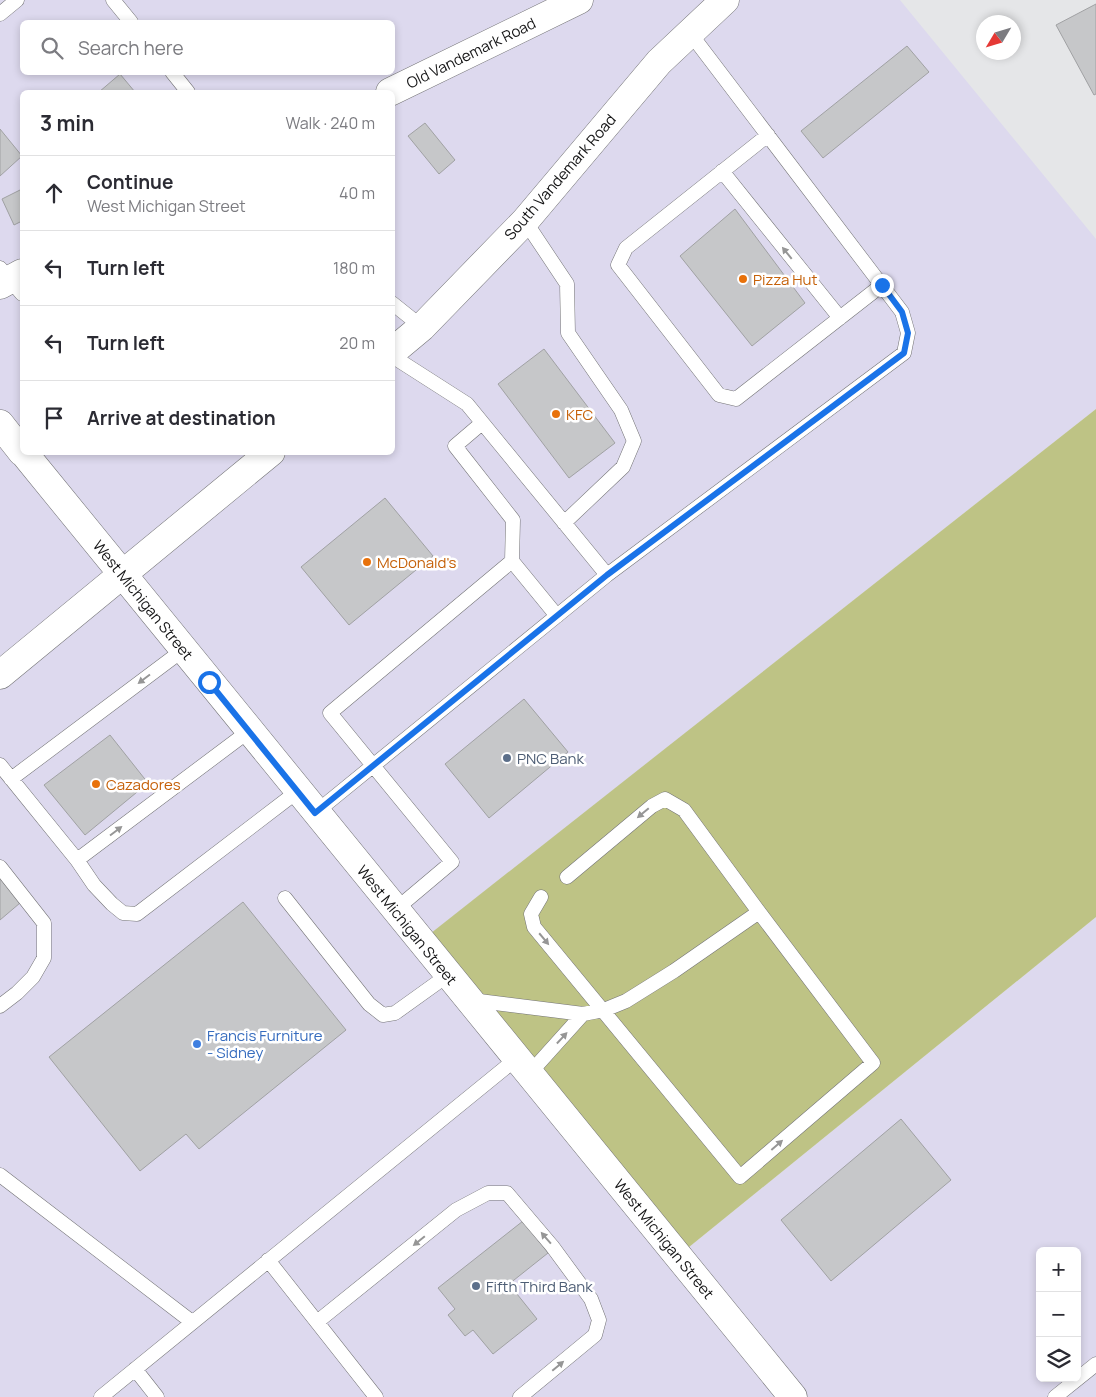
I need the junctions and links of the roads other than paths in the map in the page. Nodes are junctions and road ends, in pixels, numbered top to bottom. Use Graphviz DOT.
graph roads {
  1 [pos="17,0"];
  2 [pos="113,0"];
  3 [pos="578,0"];
  4 [pos="725,0"];
  5 [pos="0,14"];
  6 [pos="129,20"];
  7 [pos="690,33"];
  8 [pos="174,75"];
  9 [pos="186,90"];
  10 [pos="394,90"];
  11 [pos="768,135"];
  12 [pos="722,171"];
  13 [pos="525,220"];
  14 [pos="882,285"];
  15 [pos="395,305"];
  16 [pos="840,318"];
  17 [pos="422,327"];
  18 [pos="395,350"];
  19 [pos="395,358"];
  20 [pos="482,423"];
  21 [pos="0,424"];
  22 [pos="20,448"];
  23 [pos="25,455"];
  24 [pos="267,455"];
  25 [pos="564,523"];
  26 [pos="512,561"];
  27 [pos="123,575"];
  28 [pos="607,575"];
  29 [pos="557,616"];
  30 [pos="183,650"];
  31 [pos="0,675"];
  32 [pos="249,731"];
  33 [pos="0,765"];
  34 [pos="373,766"];
  35 [pos="11,779"];
  36 [pos="298,790"];
  37 [pos="315,813"];
  38 [pos="77,860"];
  39 [pos="0,867"];
  40 [pos="567,877"];
  41 [pos="541,897"];
  42 [pos="285,898"];
  43 [pos="395,910"];
  44 [pos="758,912"];
  45 [pos="448,976"];
  46 [pos="468,1000"];
  47 [pos="0,1006"];
  48 [pos="604,1010"];
  49 [pos="584,1014"];
  50 [pos="522,1066"];
  51 [pos="0,1176"];
  52 [pos="268,1260"];
  53 [pos="192,1322"];
  54 [pos="317,1322"];
  55 [pos="1096,1364"];
  56 [pos="135,1369"];
  57 [pos="101,1397"];
  58 [pos="157,1397"];
  59 [pos="376,1397"];
  60 [pos="520,1397"];
  61 [pos="793,1397"];
  62 [pos="1055,1397"];
  1 -- 5 [label="lane"];
  2 -- 6 [label="lane"];
  3 -- 10 [label="main road, Old Vandemark Road"];
  4 -- 7 [label="main road, South Vandemark Road"];
  7 -- 11 [label="lane"];
  7 -- 13 [label="main road, South Vandemark Road"];
  8 -- 9 [label="lane"];
  11 -- 12 [label="lane"];
  11 -- 14 [label="lane"];
  16 -- 12 [label="lane, one-way"];
  12 -- 16 [label="lane"];
  13 -- 17 [label="main road, South Vandemark Road"];
  13 -- 25 [label="lane"];
  14 -- 16 [label="lane"];
  14 -- 28 [label="lane"];
  15 -- 17 [label="lane"];
  17 -- 18 [label="main road, South Vandemark Road"];
  19 -- 20 [label="lane"];
  20 -- 25 [label="lane"];
  20 -- 26 [label="lane"];
  21 -- 22 [label="main road, West Michigan Street"];
  23 -- 27 [label="main road, West Michigan Street"];
  24 -- 27 [label="main road"];
  25 -- 28 [label="lane"];
  26 -- 29 [label="lane"];
  26 -- 34 [label="lane"];
  27 -- 30 [label="main road, West Michigan Street"];
  27 -- 31 [label="main road"];
  28 -- 29 [label="lane"];
  29 -- 34 [label="lane"];
  30 -- 32 [label="main road, West Michigan Street"];
  30 -- 35 [label="lane, one-way"];
  32 -- 36 [label="main road, West Michigan Street"];
  38 -- 32 [label="lane, one-way"];
  33 -- 35 [label="lane"];
  34 -- 37 [label="lane"];
  34 -- 43 [label="lane"];
  35 -- 38 [label="lane"];
  36 -- 37 [label="main road, West Michigan Street"];
  36 -- 38 [label="lane"];
  37 -- 43 [label="main road, West Michigan Street"];
  39 -- 47 [label="lane"];
  44 -- 40 [label="lane, one-way"];
  41 -- 48 [label="lane, one-way"];
  42 -- 45 [label="lane"];
  43 -- 45 [label="main road, West Michigan Street"];
  44 -- 48 [label="lane"];
  48 -- 44 [label="lane, one-way"];
  45 -- 46 [label="main road, West Michigan Street"];
  46 -- 49 [label="lane"];
  46 -- 50 [label="main road, West Michigan Street"];
  48 -- 49 [label="lane"];
  50 -- 49 [label="lane, one-way"];
  50 -- 52 [label="lane"];
  50 -- 61 [label="main road, West Michigan Street"];
  51 -- 53 [label="lane"];
  52 -- 53 [label="lane"];
  52 -- 54 [label="lane"];
  53 -- 56 [label="lane"];
  54 -- 59 [label="lane"];
  60 -- 54 [label="lane, one-way"];
  55 -- 62 [label="lane"];
  56 -- 57 [label="lane"];
  56 -- 58 [label="lane"];
}
